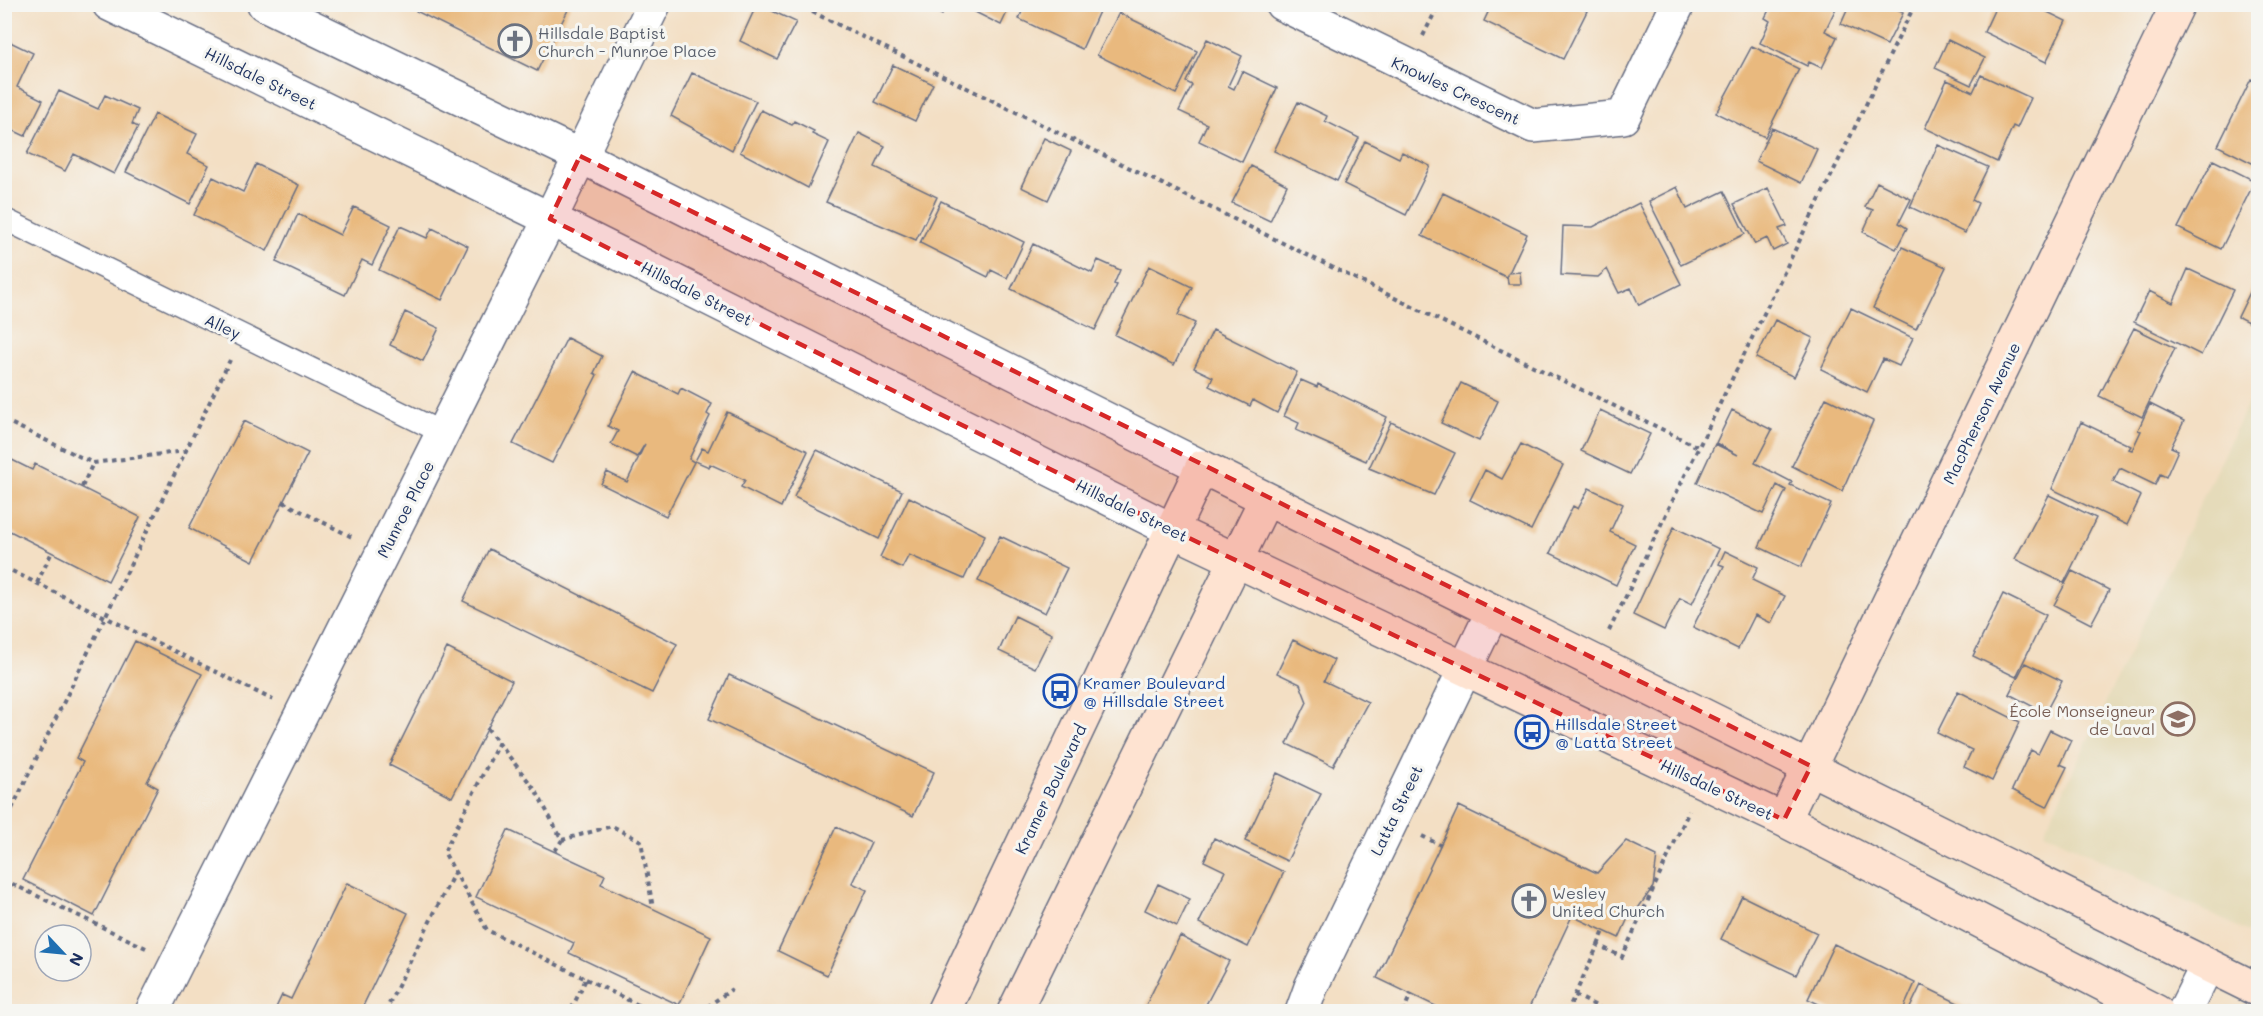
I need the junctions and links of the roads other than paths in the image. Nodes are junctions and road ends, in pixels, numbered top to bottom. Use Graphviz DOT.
graph roads {
  1 [pos="109,4"];
  2 [pos="264,4"];
  3 [pos="654,4"];
  4 [pos="1282,4"];
  5 [pos="1678,4"];
  6 [pos="2178,4"];
  7 [pos="580,156"];
  8 [pos="4,219"];
  9 [pos="550,219"];
  10 [pos="442,433"];
  11 [pos="1202,467"];
  12 [pos="1266,499"];
  13 [pos="1172,530"];
  14 [pos="1236,561"];
  15 [pos="1493,611"];
  16 [pos="1464,670"];
  17 [pos="1811,766"];
  18 [pos="1784,820"];
  19 [pos="2206,966"];
  20 [pos="2259,990"];
  21 [pos="152,1011"];
  22 [pos="943,1011"];
  23 [pos="1014,1011"];
  24 [pos="1302,1011"];
  25 [pos="2157,1011"];
  26 [pos="2184,1011"];
  1 -- 9 [label="street, Hillsdale Street"];
  2 -- 7 [label="street"];
  3 -- 7 [label="street, Munroe Place"];
  4 -- 5 [label="street, Knowles Crescent"];
  6 -- 17 [label="street, MacPherson Avenue"];
  7 -- 9 [label="street, Munroe Place"];
  7 -- 11 [label="street"];
  8 -- 10 [label="lane, Alley"];
  9 -- 10 [label="street, Munroe Place"];
  9 -- 13 [label="street, Hillsdale Street"];
  10 -- 21 [label="street, Munroe Place"];
  11 -- 12 [label="street"];
  11 -- 13 [label="street, Kramer Boulevard"];
  12 -- 14 [label="street"];
  12 -- 15 [label="street"];
  13 -- 14 [label="street, Hillsdale Street"];
  13 -- 22 [label="street, Kramer Boulevard"];
  14 -- 16 [label="street, Hillsdale Street"];
  14 -- 23 [label="street"];
  15 -- 16 [label="street, Latta Street"];
  15 -- 17 [label="street"];
  16 -- 18 [label="street, Hillsdale Street"];
  16 -- 24 [label="street, Latta Street"];
  17 -- 18 [label="street, MacPherson Avenue"];
  17 -- 19 [label="street"];
  18 -- 25 [label="street, Hillsdale Street"];
  19 -- 20 [label="street"];
  19 -- 26 [label="street"];
}
